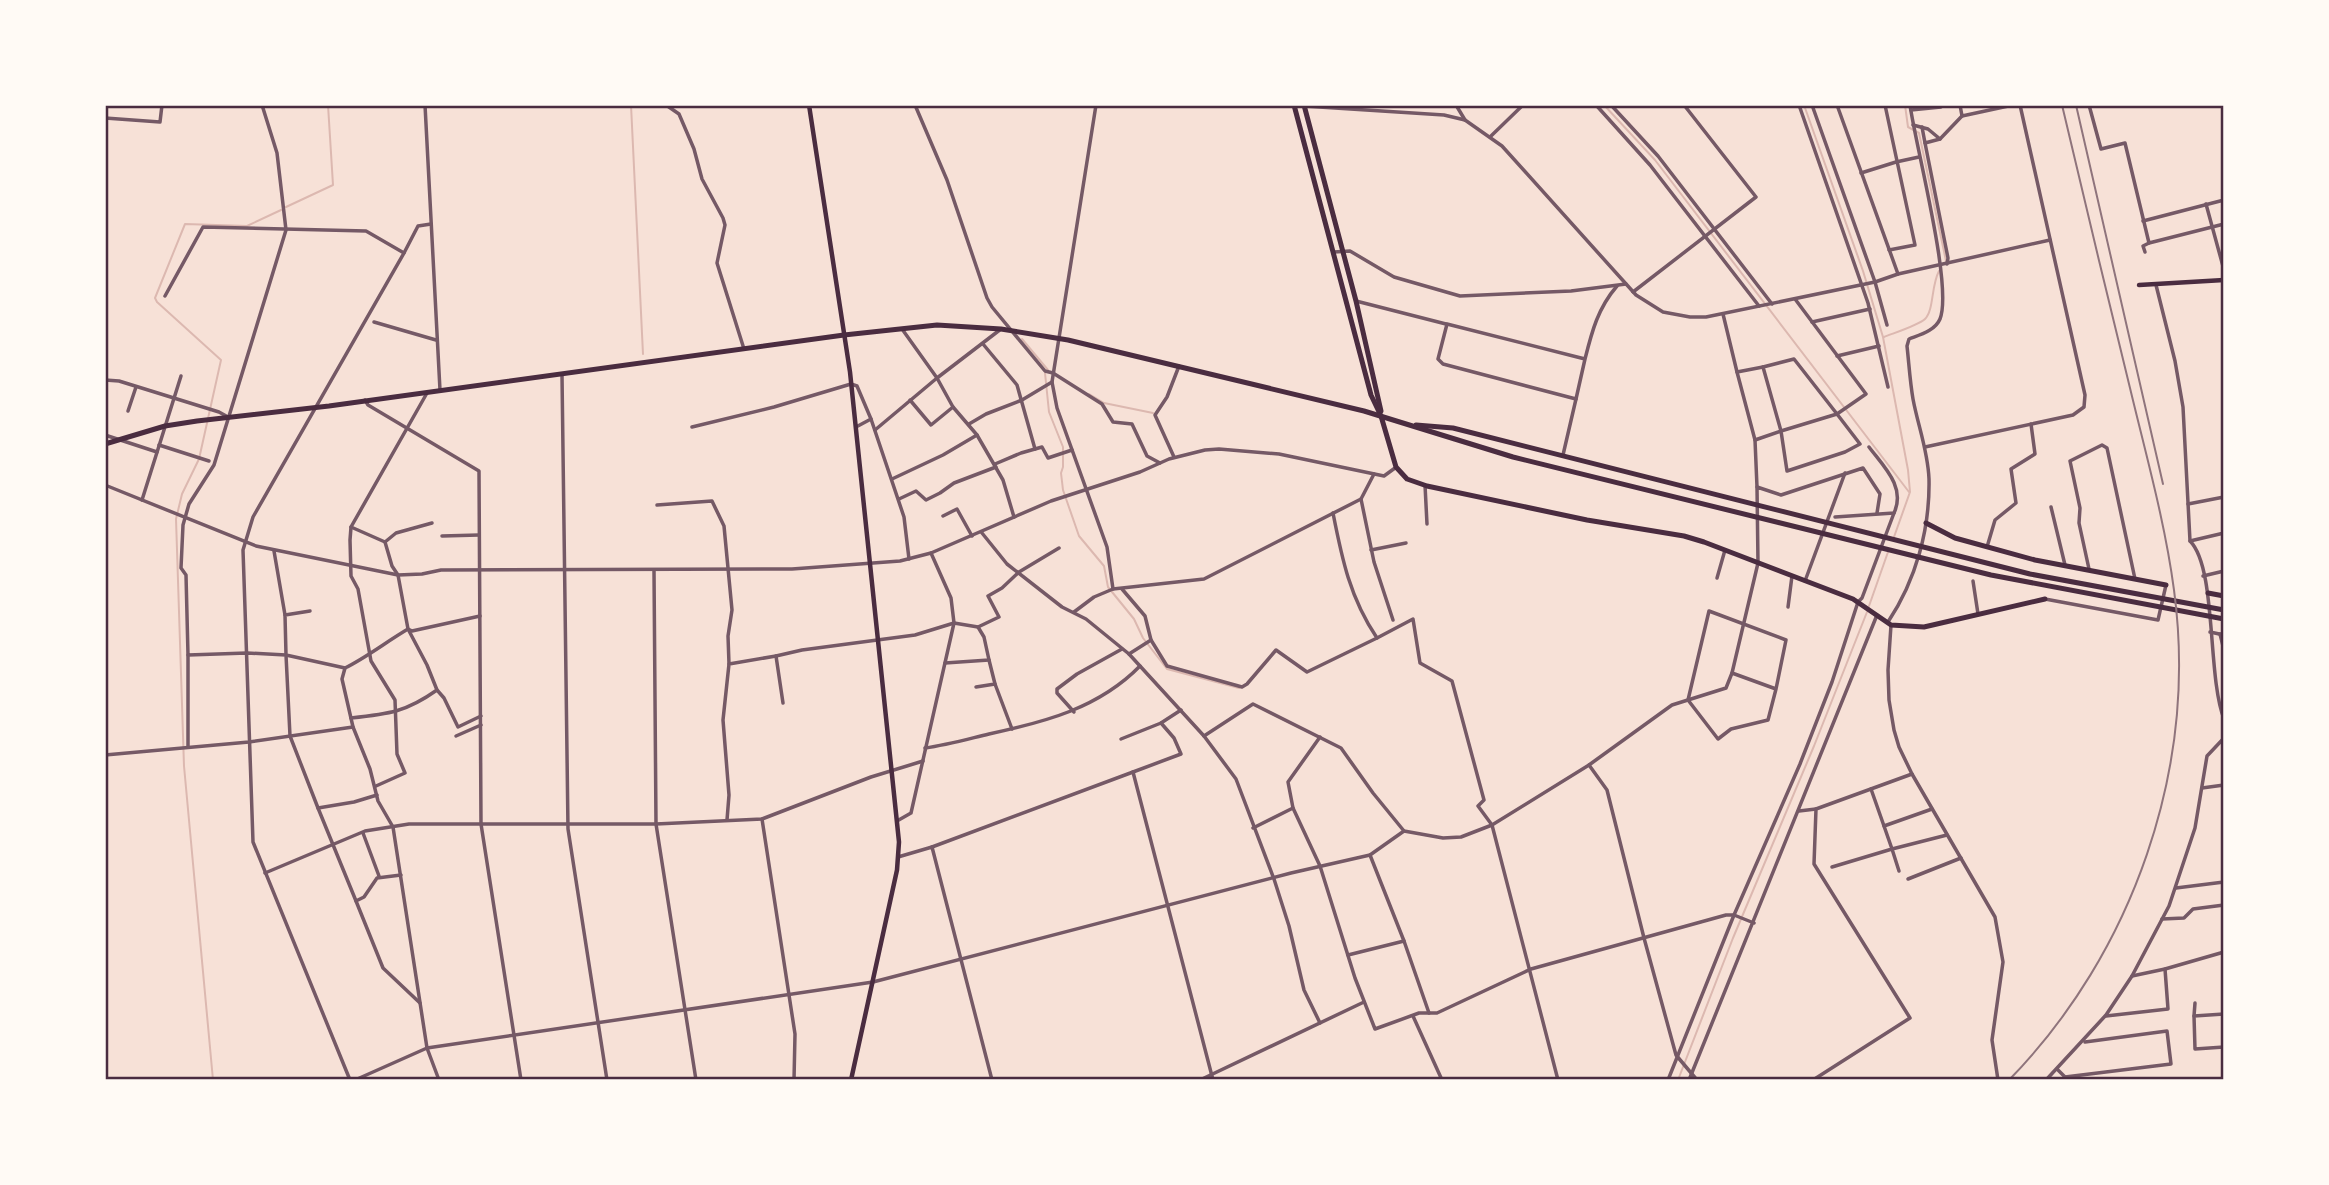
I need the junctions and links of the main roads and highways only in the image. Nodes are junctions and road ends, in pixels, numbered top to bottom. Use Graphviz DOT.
graph roads {
  1 [pos="810,105"];
  2 [pos="1294,105"];
  3 [pos="1304,106"];
  4 [pos="2224,280"];
  5 [pos="2139,285"];
  6 [pos="844,335"];
  7 [pos="1381,416"];
  8 [pos="1406,424"];
  9 [pos="105,444"];
  10 [pos="1926,523"];
  11 [pos="2166,585"];
  12 [pos="2208,593"];
  13 [pos="2224,596"];
  14 [pos="2045,599"];
  15 [pos="2224,610"];
  16 [pos="2224,619"];
  17 [pos="851,1080"];
  1 -- 6 [label="main road"];
  2 -- 7 [label="main road"];
  3 -- 7 [label="main road"];
  4 -- 5 [label="main road"];
  6 -- 7 [label="main road"];
  6 -- 9 [label="main road"];
  6 -- 17 [label="main road"];
  7 -- 8 [label="main road"];
  7 -- 14 [label="main road"];
  8 -- 15 [label="main road"];
  8 -- 16 [label="main road"];
  10 -- 11 [label="main road"];
  12 -- 13 [label="main road"];
}
